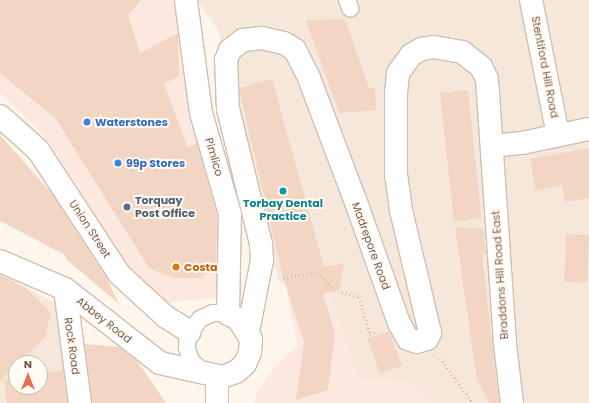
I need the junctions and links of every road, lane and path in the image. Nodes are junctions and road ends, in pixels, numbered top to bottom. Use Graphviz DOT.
graph roads {
  1 [pos="186,0"];
  2 [pos="531,0"];
  3 [pos="0,116"];
  4 [pos="589,129"];
  5 [pos="558,134"];
  6 [pos="492,146"];
  7 [pos="0,261"];
  8 [pos="260,283"];
  9 [pos="65,289"];
  10 [pos="227,314"];
  11 [pos="399,323"];
  12 [pos="190,332"];
  13 [pos="248,332"];
  14 [pos="427,339"];
  15 [pos="212,376"];
  16 [pos="80,403"];
  17 [pos="218,403"];
  18 [pos="473,403"];
  19 [pos="512,403"];
  1 -- 10 [label="street, Pimlico"];
  2 -- 5 [label="street, Stentiford Hill Road"];
  3 -- 12 [label="street, Union Street"];
  4 -- 5 [label="street"];
  5 -- 6 [label="street"];
  6 -- 14 [label="street"];
  6 -- 19 [label="street, Braddons Hill Road East"];
  7 -- 9 [label="street, Abbey Road"];
  8 -- 11 [label="path"];
  8 -- 11 [label="street, Madrepore Road"];
  8 -- 13 [label="street, Madrepore Road"];
  9 -- 15 [label="street, Abbey Road"];
  9 -- 16 [label="street, Rock Road"];
  10 -- 12 [label="lane"];
  10 -- 13 [label="street"];
  11 -- 14 [label="street, Madrepore Road"];
  12 -- 15 [label="lane"];
  13 -- 15 [label="street"];
  14 -- 18 [label="path"];
  15 -- 17 [label="street"];
}
